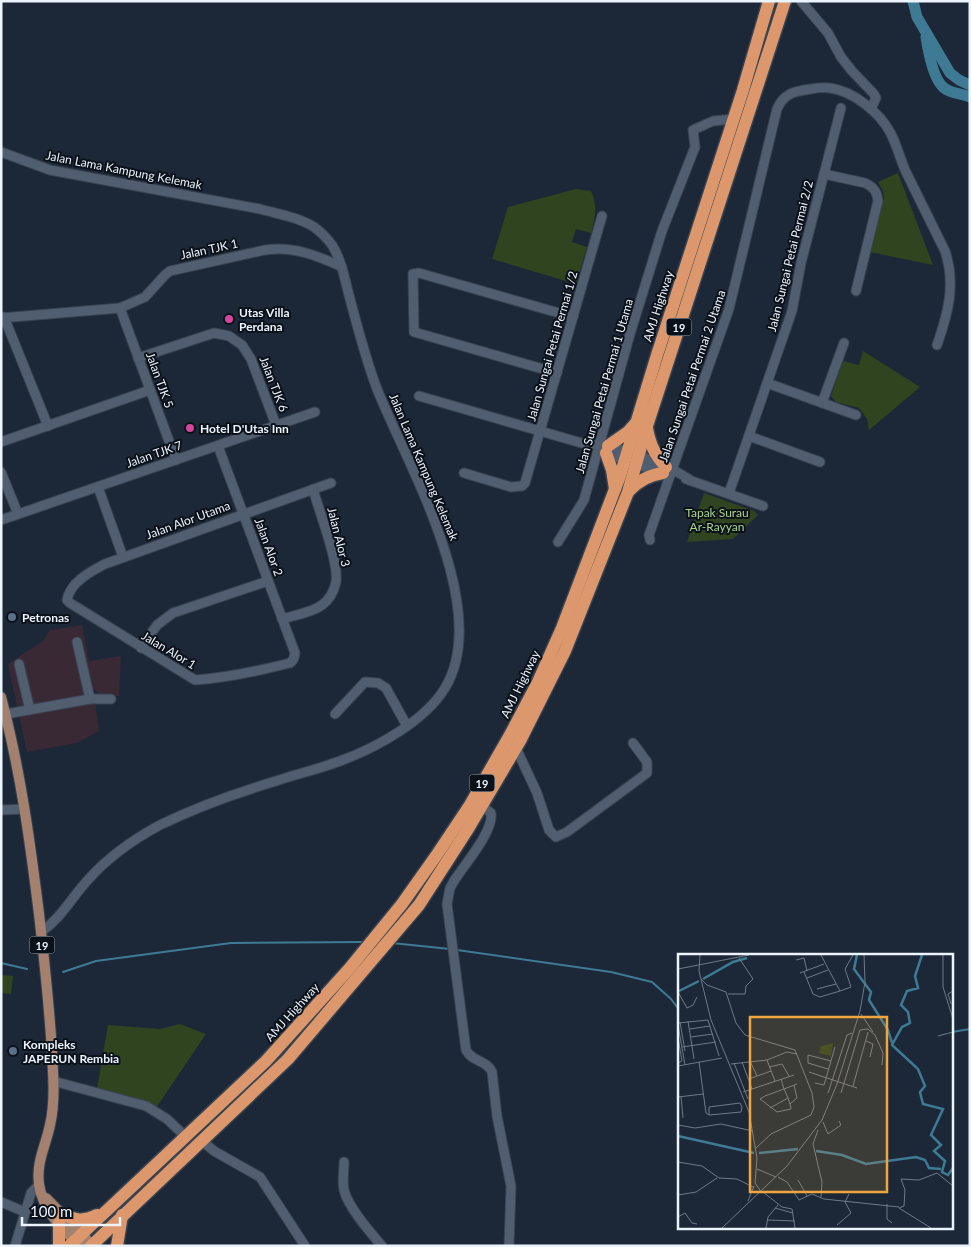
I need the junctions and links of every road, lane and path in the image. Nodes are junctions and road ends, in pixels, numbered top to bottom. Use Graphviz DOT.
graph roads {
  1 [pos="769,1"];
  2 [pos="785,1"];
  3 [pos="801,1"];
  4 [pos="841,108"];
  5 [pos="871,109"];
  6 [pos="733,119"];
  7 [pos="1,152"];
  8 [pos="824,174"];
  9 [pos="602,216"];
  10 [pos="342,266"];
  11 [pos="856,291"];
  12 [pos="120,308"];
  13 [pos="3,318"];
  14 [pos="573,318"];
  15 [pos="844,343"];
  16 [pos="937,346"];
  17 [pos="138,358"];
  18 [pos="557,373"];
  19 [pos="767,384"];
  20 [pos="150,390"];
  21 [pos="419,396"];
  22 [pos="822,403"];
  23 [pos="315,412"];
  24 [pos="856,415"];
  25 [pos="642,424"];
  26 [pos="48,426"];
  27 [pos="276,426"];
  28 [pos="540,431"];
  29 [pos="749,436"];
  30 [pos="1,442"];
  31 [pos="218,446"];
  32 [pos="603,449"];
  33 [pos="632,458"];
  34 [pos="176,460"];
  35 [pos="820,462"];
  36 [pos="1,472"];
  37 [pos="668,472"];
  38 [pos="464,473"];
  39 [pos="331,483"];
  40 [pos="98,487"];
  41 [pos="313,489"];
  42 [pos="621,492"];
  43 [pos="729,494"];
  44 [pos="763,506"];
  45 [pos="18,514"];
  46 [pos="243,514"];
  47 [pos="1,520"];
  48 [pos="650,540"];
  49 [pos="558,542"];
  50 [pos="123,557"];
  51 [pos="268,581"];
  52 [pos="67,600"];
  53 [pos="282,619"];
  54 [pos="77,642"];
  55 [pos="141,648"];
  56 [pos="294,657"];
  57 [pos="20,664"];
  58 [pos="1,697"];
  59 [pos="90,699"];
  60 [pos="111,699"];
  61 [pos="30,710"];
  62 [pos="6,714"];
  63 [pos="335,714"];
  64 [pos="407,726"];
  65 [pos="633,743"];
  66 [pos="516,748"];
  67 [pos="482,806"];
  68 [pos="1,810"];
  69 [pos="24,810"];
  70 [pos="389,931"];
  71 [pos="41,932"];
  72 [pos="374,948"];
  73 [pos="53,1081"];
  74 [pos="186,1137"];
  75 [pos="202,1140"];
  76 [pos="344,1162"];
  77 [pos="40,1189"];
  78 [pos="1,1202"];
  79 [pos="108,1208"];
  80 [pos="25,1212"];
  81 [pos="122,1215"];
  82 [pos="60,1219"];
  83 [pos="83,1243"];
  84 [pos="15,1246"];
  85 [pos="59,1246"];
  86 [pos="118,1246"];
  87 [pos="305,1246"];
  88 [pos="382,1246"];
  89 [pos="509,1246"];
  1 -- 6 [label="highway, AMJ Highway / 19"];
  2 -- 25 [label="highway, AMJ Highway / 19"];
  3 -- 5 [label="street"];
  4 -- 8 [label="street, Jalan Sungai Petai Permai 2/2"];
  5 -- 16 [label="street"];
  5 -- 37 [label="street, Jalan Sungai Petai Permai 2 Utama"];
  6 -- 25 [label="highway, AMJ Highway / 19"];
  6 -- 32 [label="street, Jalan Sungai Petai Permai 1 Utama"];
  7 -- 10 [label="street, Jalan Lama Kampung Kelemak"];
  8 -- 11 [label="street"];
  8 -- 19 [label="street, Jalan Sungai Petai Permai 2/2"];
  9 -- 14 [label="street, Jalan Sungai Petai Permai 1/2"];
  10 -- 12 [label="street, Jalan TJK 1"];
  10 -- 64 [label="street, Jalan Lama Kampung Kelemak"];
  12 -- 13 [label="street, Jalan TJK 1"];
  12 -- 17 [label="street, Jalan TJK 5"];
  13 -- 26 [label="street"];
  14 -- 18 [label="street, Jalan Sungai Petai Permai 1/2"];
  14 -- 18 [label="street"];
  15 -- 22 [label="street"];
  17 -- 20 [label="street, Jalan TJK 5"];
  17 -- 27 [label="street, Jalan TJK 6"];
  18 -- 28 [label="street, Jalan Sungai Petai Permai 1/2"];
  19 -- 22 [label="street"];
  19 -- 29 [label="street, Jalan Sungai Petai Permai 2/2"];
  20 -- 26 [label="street"];
  20 -- 34 [label="street, Jalan TJK 5"];
  21 -- 28 [label="street"];
  22 -- 24 [label="street"];
  23 -- 27 [label="street, Jalan TJK 7"];
  25 -- 32 [label="highway"];
  25 -- 33 [label="highway, AMJ Highway / 19"];
  25 -- 37 [label="highway"];
  26 -- 30 [label="street"];
  27 -- 31 [label="street, Jalan TJK 7"];
  28 -- 32 [label="street"];
  28 -- 38 [label="street, Jalan Sungai Petai Permai 1/2"];
  29 -- 35 [label="street"];
  29 -- 43 [label="street, Jalan Sungai Petai Permai 2/2"];
  31 -- 34 [label="street, Jalan TJK 7"];
  31 -- 46 [label="street, Jalan Alor 2"];
  32 -- 33 [label="street"];
  32 -- 42 [label="highway"];
  32 -- 49 [label="street, Jalan Sungai Petai Permai 1 Utama"];
  33 -- 37 [label="street"];
  33 -- 42 [label="highway, AMJ Highway / 19"];
  34 -- 40 [label="street, Jalan TJK 7"];
  36 -- 45 [label="street"];
  37 -- 42 [label="highway"];
  37 -- 43 [label="street"];
  37 -- 48 [label="street, Jalan Sungai Petai Permai 2 Utama"];
  39 -- 41 [label="street, Jalan Alor Utama"];
  40 -- 45 [label="street, Jalan TJK 7"];
  40 -- 50 [label="street"];
  41 -- 46 [label="street, Jalan Alor Utama"];
  41 -- 53 [label="street, Jalan Alor 3"];
  42 -- 66 [label="highway, AMJ Highway / 19"];
  42 -- 70 [label="highway, AMJ Highway / 19"];
  43 -- 44 [label="street"];
  45 -- 47 [label="street, Jalan TJK 7"];
  46 -- 50 [label="street, Jalan Alor Utama"];
  46 -- 51 [label="street, Jalan Alor 2"];
  50 -- 52 [label="street, Jalan Alor Utama"];
  51 -- 53 [label="street, Jalan Alor 2"];
  51 -- 55 [label="street"];
  52 -- 55 [label="street, Jalan Alor 1"];
  53 -- 56 [label="street, Jalan Alor 2"];
  54 -- 59 [label="street"];
  55 -- 56 [label="street, Jalan Alor 1"];
  57 -- 61 [label="street"];
  58 -- 62 [label="main road, 19"];
  59 -- 60 [label="street"];
  59 -- 61 [label="street"];
  61 -- 62 [label="street"];
  62 -- 69 [label="main road, 19"];
  63 -- 64 [label="street"];
  64 -- 71 [label="street, Jalan Lama Kampung Kelemak"];
  65 -- 66 [label="street"];
  66 -- 67 [label="highway, AMJ Highway / 19"];
  67 -- 70 [label="highway, AMJ Highway / 19"];
  67 -- 89 [label="street"];
  68 -- 69 [label="street"];
  69 -- 71 [label="main road, 19"];
  70 -- 72 [label="highway, AMJ Highway / 19"];
  71 -- 73 [label="main road, 19"];
  72 -- 74 [label="highway, AMJ Highway / 19"];
  72 -- 75 [label="highway, AMJ Highway / 19"];
  73 -- 74 [label="street"];
  73 -- 77 [label="main road, 19"];
  74 -- 79 [label="highway, AMJ Highway / 19"];
  75 -- 81 [label="highway, AMJ Highway / 19"];
  75 -- 87 [label="street"];
  76 -- 88 [label="street"];
  77 -- 80 [label="street"];
  77 -- 82 [label="main road"];
  78 -- 80 [label="street"];
  79 -- 82 [label="highway"];
  79 -- 83 [label="highway, AMJ Highway / 19"];
  80 -- 84 [label="street"];
  81 -- 83 [label="highway, AMJ Highway / 19"];
  81 -- 86 [label="highway"];
  82 -- 83 [label="main road"];
  82 -- 85 [label="highway"];
}
